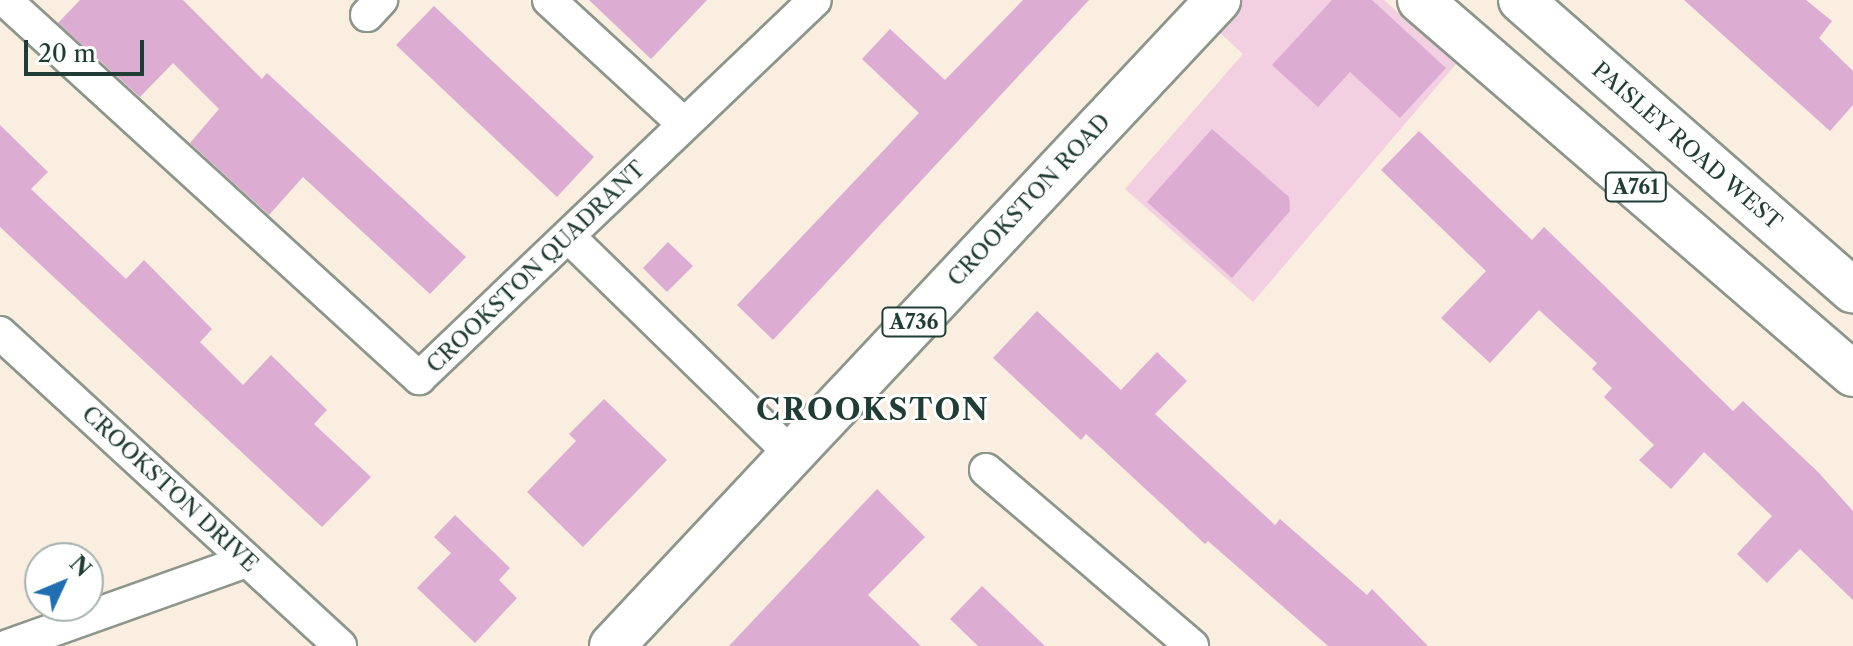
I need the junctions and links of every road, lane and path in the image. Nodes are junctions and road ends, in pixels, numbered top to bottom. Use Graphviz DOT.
graph roads {
  1 [pos="5,0"];
  2 [pos="549,0"];
  3 [pos="815,0"];
  4 [pos="1218,0"];
  5 [pos="1420,0"];
  6 [pos="1521,0"];
  7 [pos="684,124"];
  8 [pos="570,238"];
  9 [pos="1853,291"];
  10 [pos="0,333"];
  11 [pos="1853,374"];
  12 [pos="789,452"];
  13 [pos="986,470"];
  14 [pos="247,561"];
  15 [pos="8,646"];
  16 [pos="340,646"];
  17 [pos="612,646"];
  18 [pos="1192,646"];
  1 -- 8 [label="street, CROOKSTON QUADRANT"];
  2 -- 7 [label="street"];
  3 -- 7 [label="street, CROOKSTON QUADRANT"];
  4 -- 12 [label="main road, CROOKSTON ROAD / A736"];
  5 -- 11 [label="main road, A761"];
  6 -- 9 [label="main road, PAISLEY ROAD WEST / A761"];
  7 -- 8 [label="street, CROOKSTON QUADRANT"];
  8 -- 12 [label="street"];
  10 -- 14 [label="street, CROOKSTON DRIVE"];
  12 -- 17 [label="main road, CROOKSTON ROAD / A736"];
  13 -- 18 [label="street"];
  14 -- 15 [label="street"];
  14 -- 16 [label="street, CROOKSTON DRIVE"];
}
